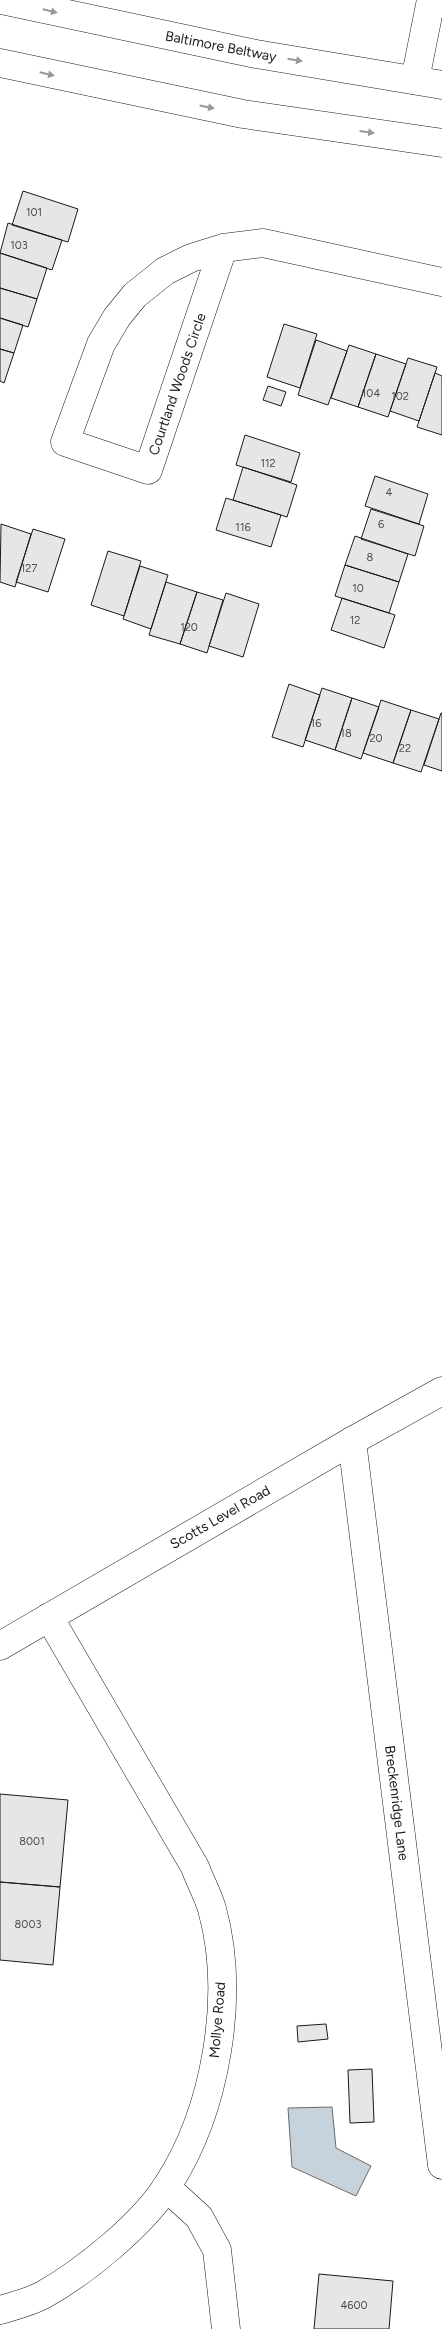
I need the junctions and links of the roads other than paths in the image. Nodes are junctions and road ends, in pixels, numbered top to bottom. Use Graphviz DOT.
graph roads {
  1 [pos="2,0"];
  2 [pos="431,0"];
  3 [pos="0,63"];
  4 [pos="415,80"];
  5 [pos="442,85"];
  6 [pos="442,143"];
  7 [pos="223,248"];
  8 [pos="442,282"];
  9 [pos="442,1391"];
  10 [pos="352,1441"];
  11 [pos="49,1618"];
  12 [pos="0,1646"];
  13 [pos="442,2165"];
  14 [pos="166,2187"];
  15 [pos="0,2310"];
  16 [pos="226,2329"];
  1 -- 4 [label="main road, Baltimore Beltway, one-way"];
  2 -- 4 [label="main road"];
  3 -- 6 [label="main road, one-way"];
  4 -- 5 [label="main road, Baltimore Beltway"];
  7 -- 7 [label="main road, Courtland Woods Circle"];
  7 -- 8 [label="main road, Courtland Woods Circle"];
  9 -- 10 [label="main road, Scotts Level Road"];
  10 -- 11 [label="main road, Scotts Level Road"];
  10 -- 13 [label="main road, Breckenridge Lane"];
  11 -- 12 [label="main road, Scotts Level Road"];
  11 -- 14 [label="main road, Mollye Road"];
  14 -- 15 [label="main road, Mollye Road"];
  14 -- 16 [label="main road"];
}
